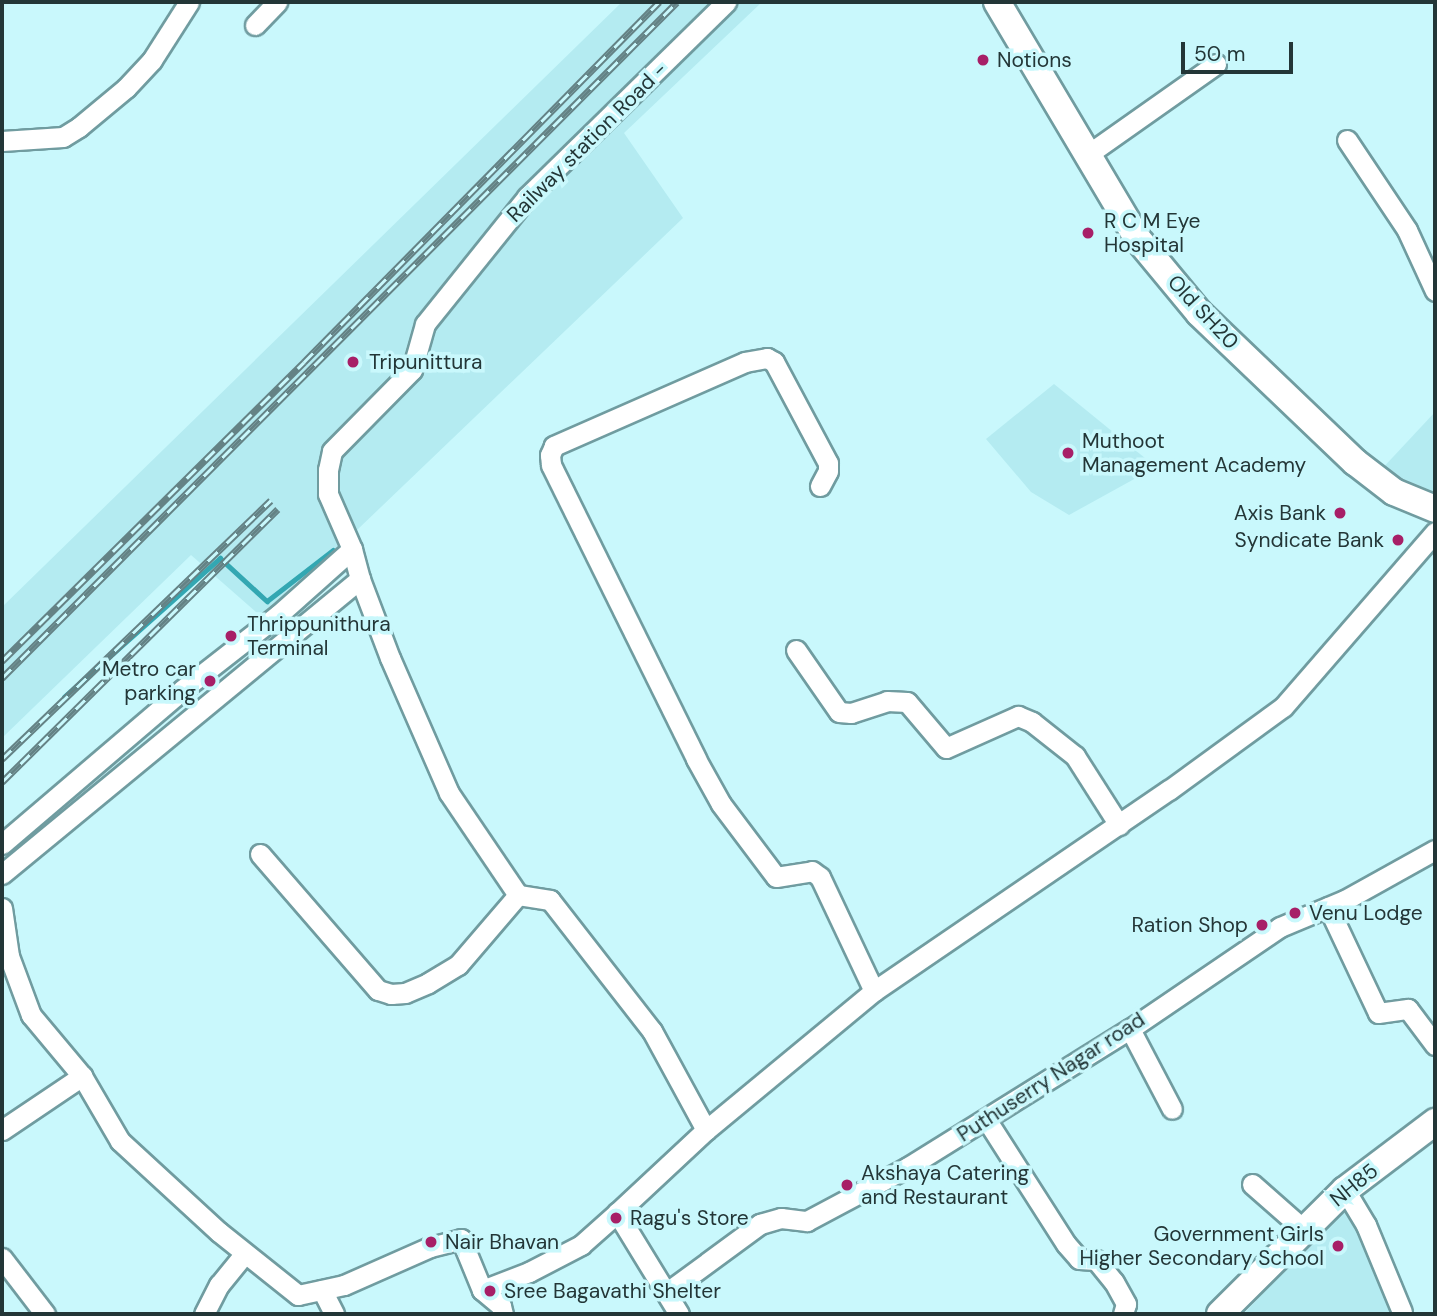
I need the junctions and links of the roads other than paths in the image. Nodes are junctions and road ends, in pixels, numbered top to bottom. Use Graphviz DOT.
graph roads {
  1 [pos="189,2"];
  2 [pos="277,2"];
  3 [pos="726,2"];
  4 [pos="997,2"];
  5 [pos="255,24"];
  6 [pos="1216,64"];
  7 [pos="1347,140"];
  8 [pos="2,141"];
  9 [pos="1087,155"];
  10 [pos="1435,291"];
  11 [pos="820,486"];
  12 [pos="1427,506"];
  13 [pos="1435,531"];
  14 [pos="352,549"];
  15 [pos="360,579"];
  16 [pos="796,650"];
  17 [pos="1119,825"];
  18 [pos="2,844"];
  19 [pos="1435,850"];
  20 [pos="260,854"];
  21 [pos="2,874"];
  22 [pos="518,895"];
  23 [pos="1328,907"];
  24 [pos="2,908"];
  25 [pos="874,991"];
  26 [pos="1130,1029"];
  27 [pos="1435,1045"];
  28 [pos="82,1076"];
  29 [pos="1172,1109"];
  30 [pos="986,1119"];
  31 [pos="1435,1122"];
  32 [pos="2,1130"];
  33 [pos="706,1130"];
  34 [pos="1252,1184"];
  35 [pos="1345,1190"];
  36 [pos="617,1213"];
  37 [pos="1303,1229"];
  38 [pos="245,1253"];
  39 [pos="2,1258"];
  40 [pos="322,1290"];
  41 [pos="482,1290"];
  42 [pos="666,1293"];
  43 [pos="1402,1312"];
  44 [pos="45,1314"];
  45 [pos="204,1314"];
  46 [pos="334,1314"];
  47 [pos="503,1314"];
  48 [pos="679,1314"];
  49 [pos="1123,1314"];
  50 [pos="1220,1314"];
  1 -- 8 [label="street"];
  2 -- 5 [label="street"];
  3 -- 14 [label="street, Railway station Road -"];
  4 -- 9 [label="main road, Old SH20"];
  6 -- 9 [label="street"];
  7 -- 10 [label="street"];
  9 -- 12 [label="main road, Old SH20"];
  11 -- 25 [label="street"];
  13 -- 17 [label="street"];
  14 -- 15 [label="street"];
  14 -- 18 [label="street"];
  15 -- 21 [label="street"];
  15 -- 22 [label="street"];
  16 -- 17 [label="street"];
  17 -- 25 [label="street"];
  19 -- 23 [label="street, Puthuserry Nagar road"];
  20 -- 22 [label="street"];
  22 -- 33 [label="street"];
  23 -- 26 [label="street, Puthuserry Nagar road"];
  23 -- 27 [label="street"];
  24 -- 28 [label="street"];
  25 -- 33 [label="street"];
  26 -- 29 [label="street"];
  26 -- 30 [label="street, Puthuserry Nagar road"];
  28 -- 32 [label="street"];
  28 -- 38 [label="street"];
  30 -- 42 [label="street, Puthuserry Nagar road"];
  30 -- 49 [label="street"];
  31 -- 35 [label="main road, NH85 / NH85"];
  33 -- 36 [label="street"];
  34 -- 37 [label="street"];
  35 -- 37 [label="main road, NH85 / NH85"];
  35 -- 43 [label="street"];
  36 -- 41 [label="street"];
  36 -- 42 [label="street"];
  37 -- 50 [label="main road, NH85 / NH85"];
  38 -- 40 [label="street"];
  38 -- 45 [label="street"];
  39 -- 44 [label="street"];
  40 -- 41 [label="street"];
  40 -- 46 [label="street"];
  41 -- 47 [label="street"];
  42 -- 48 [label="street"];
}
